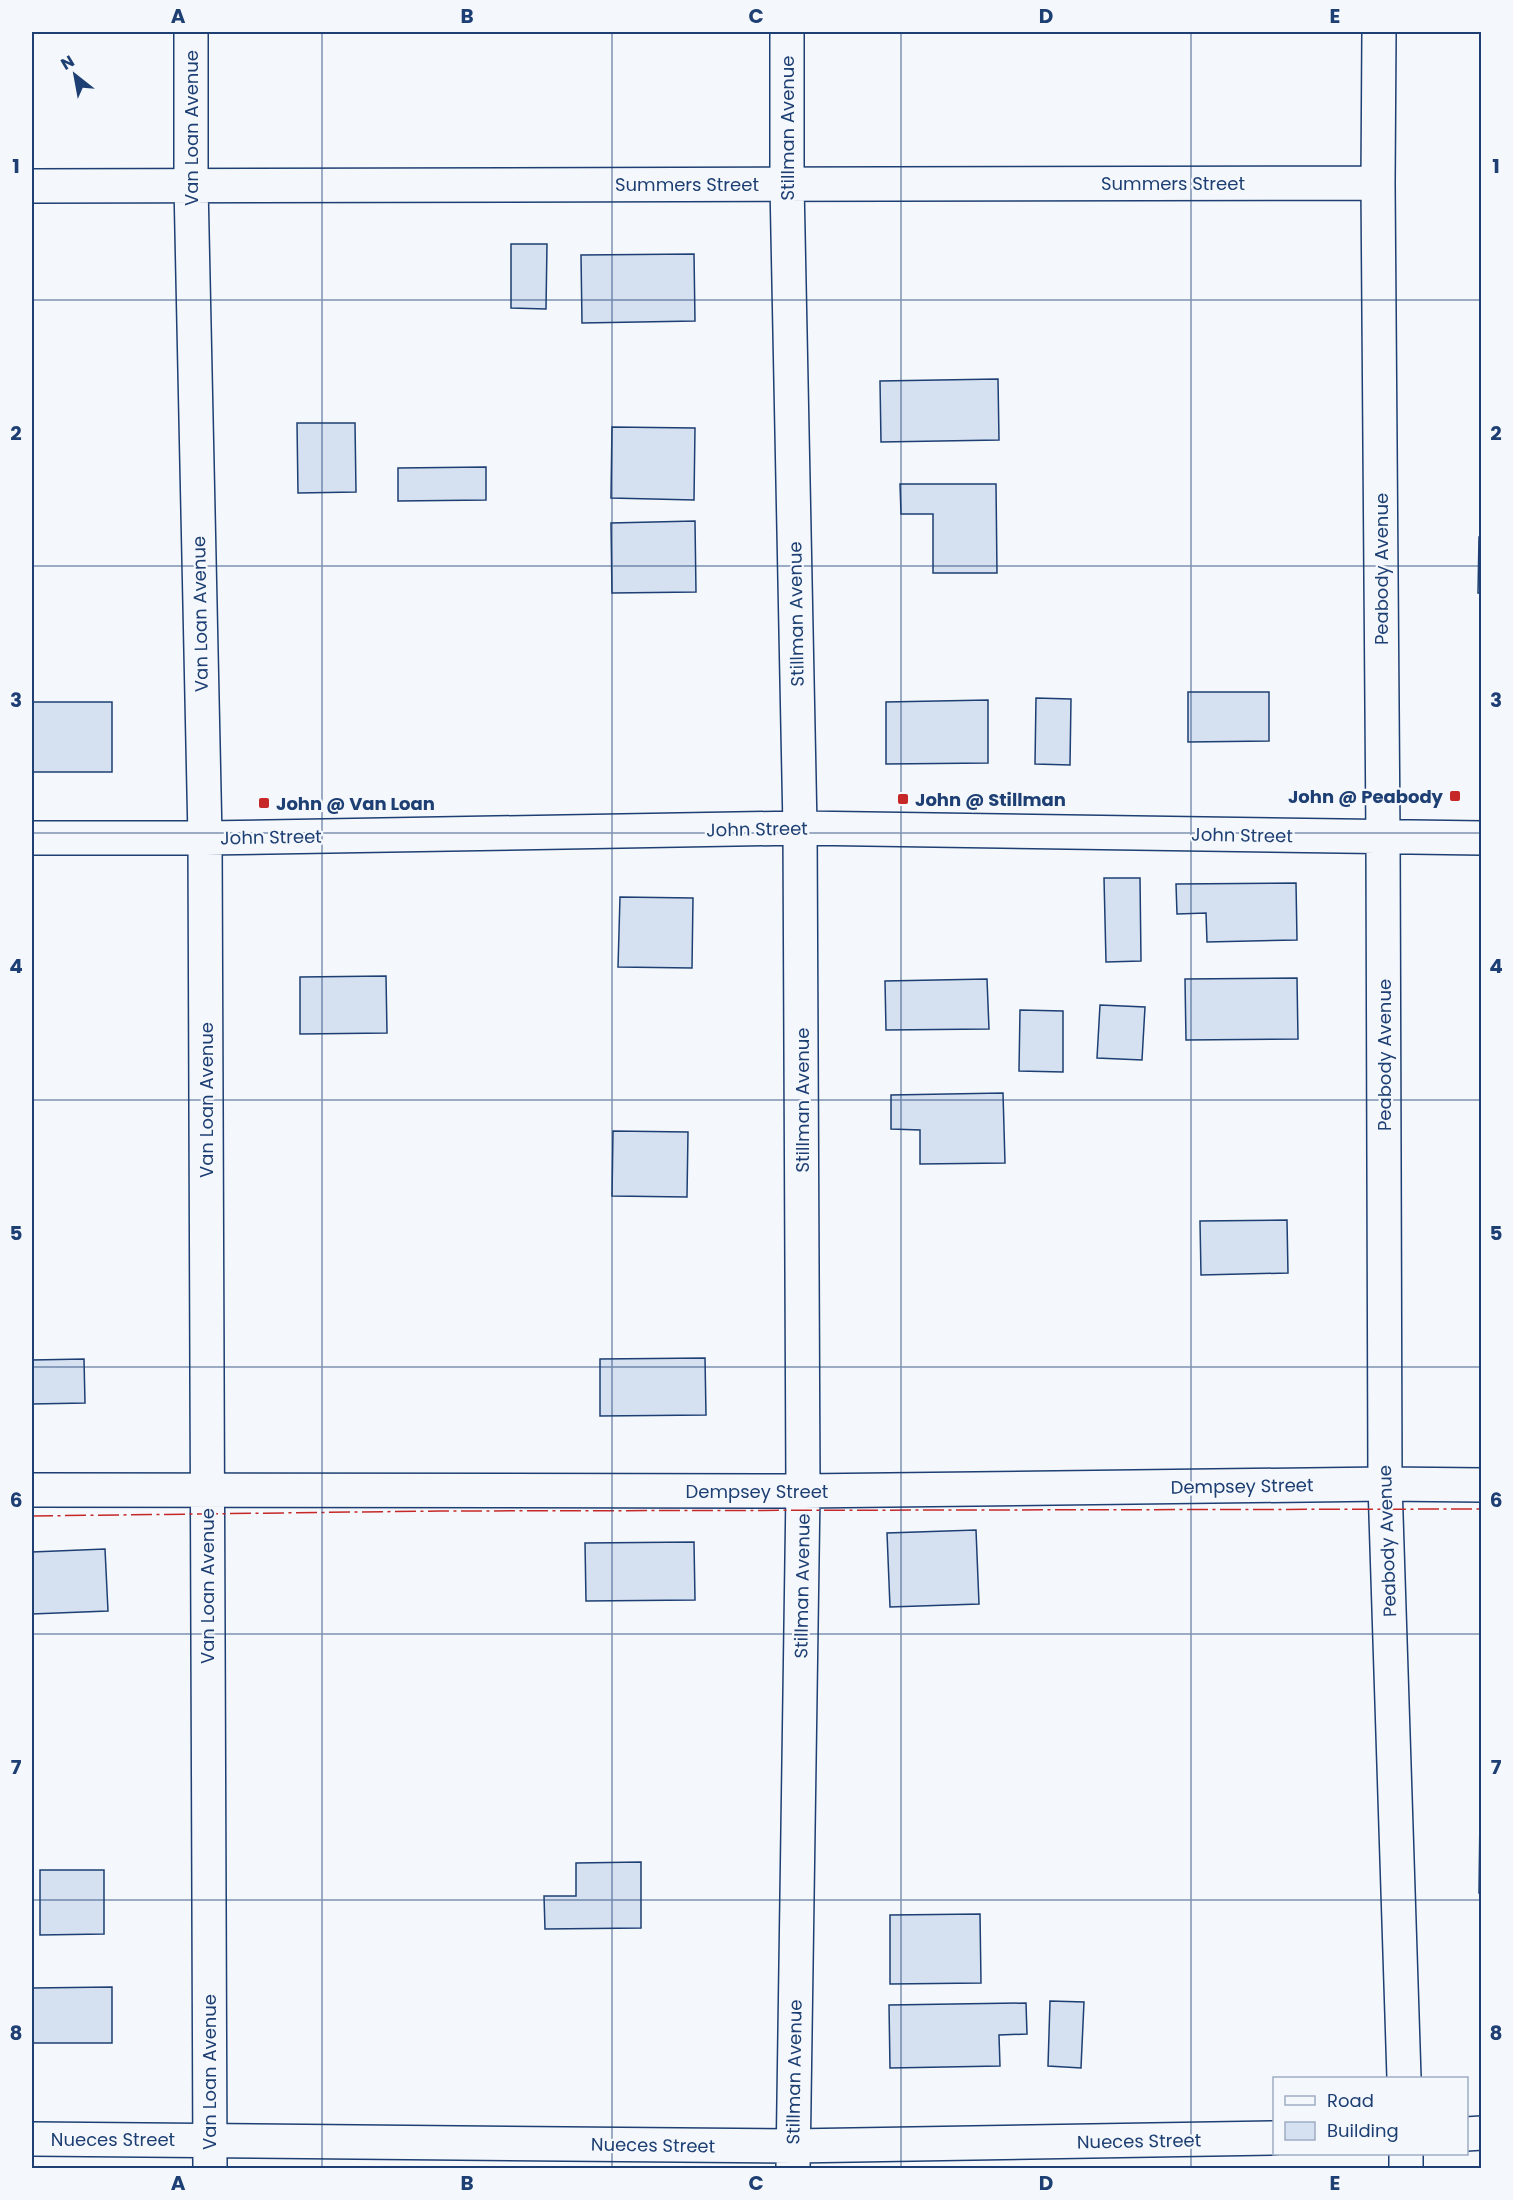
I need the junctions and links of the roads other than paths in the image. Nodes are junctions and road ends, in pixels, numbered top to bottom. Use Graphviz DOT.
graph roads {
  1 [pos="191,32"];
  2 [pos="787,32"];
  3 [pos="1379,32"];
  4 [pos="1378,183"];
  5 [pos="787,184"];
  6 [pos="191,185"];
  7 [pos="32,186"];
  8 [pos="800,828"];
  9 [pos="1383,837"];
  10 [pos="32,838"];
  11 [pos="205,838"];
  12 [pos="1482,838"];
  13 [pos="1385,1484"];
  14 [pos="1482,1485"];
  15 [pos="32,1490"];
  16 [pos="207,1490"];
  17 [pos="803,1491"];
  18 [pos="1404,2077"];
  19 [pos="32,2139"];
  20 [pos="1273,2139"];
  21 [pos="210,2154"];
  22 [pos="793,2157"];
  1 -- 6 [label="street, Van Loan Avenue"];
  2 -- 5 [label="street, Stillman Avenue"];
  3 -- 4 [label="street, Peabody Avenue"];
  4 -- 5 [label="street, Summers Street"];
  4 -- 9 [label="street, Peabody Avenue"];
  5 -- 6 [label="street, Summers Street"];
  5 -- 8 [label="street, Stillman Avenue"];
  6 -- 7 [label="street, Summers Street"];
  6 -- 11 [label="street, Van Loan Avenue"];
  8 -- 9 [label="street, John Street"];
  8 -- 11 [label="street, John Street"];
  8 -- 17 [label="street, Stillman Avenue"];
  9 -- 12 [label="street, John Street"];
  9 -- 13 [label="street, Peabody Avenue"];
  10 -- 11 [label="street, John Street"];
  11 -- 16 [label="street, Van Loan Avenue"];
  13 -- 14 [label="street, Dempsey Street"];
  13 -- 17 [label="street, Dempsey Street"];
  13 -- 18 [label="street, Peabody Avenue"];
  15 -- 16 [label="street, Dempsey Street"];
  16 -- 17 [label="street, Dempsey Street"];
  16 -- 21 [label="street, Van Loan Avenue"];
  17 -- 22 [label="street, Stillman Avenue"];
  19 -- 21 [label="street, Nueces Street"];
  20 -- 22 [label="street, Nueces Street"];
  21 -- 22 [label="street, Nueces Street"];
}
